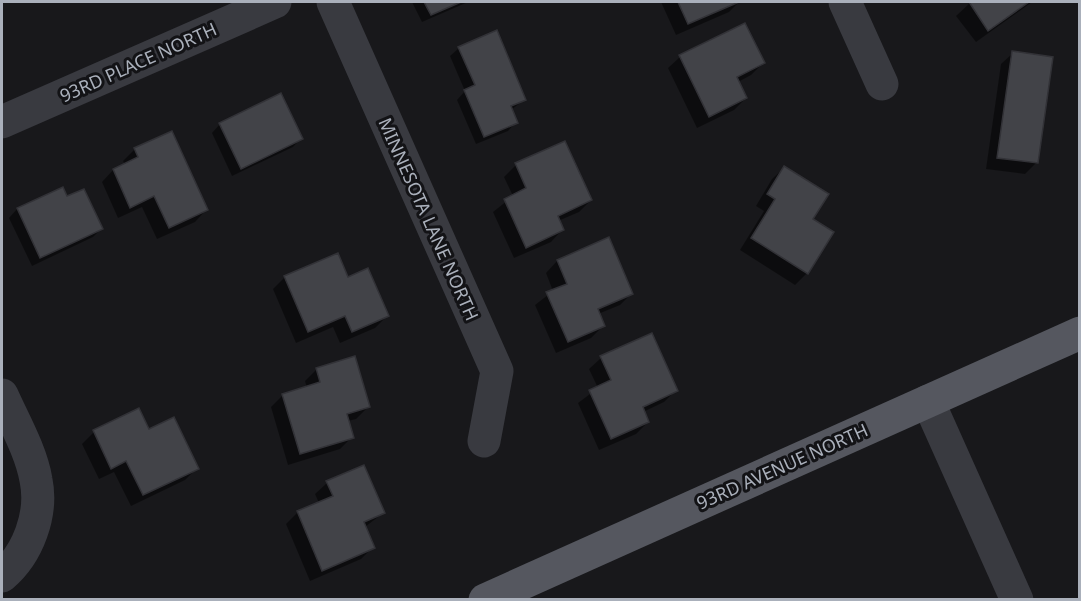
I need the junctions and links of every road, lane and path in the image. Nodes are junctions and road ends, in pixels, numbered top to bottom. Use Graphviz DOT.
graph roads {
  1 [pos="275,2"];
  2 [pos="333,2"];
  3 [pos="845,2"];
  4 [pos="882,84"];
  5 [pos="2,122"];
  6 [pos="1080,333"];
  7 [pos="2,395"];
  8 [pos="928,401"];
  9 [pos="484,441"];
  10 [pos="2,576"];
  11 [pos="485,600"];
  12 [pos="1017,600"];
  1 -- 5 [label="street, 93RD PLACE NORTH"];
  2 -- 9 [label="street, MINNESOTA LANE NORTH"];
  3 -- 4 [label="street"];
  6 -- 8 [label="main road, 93RD AVENUE NORTH"];
  7 -- 10 [label="street"];
  8 -- 11 [label="main road, 93RD AVENUE NORTH"];
  8 -- 12 [label="street"];
}
